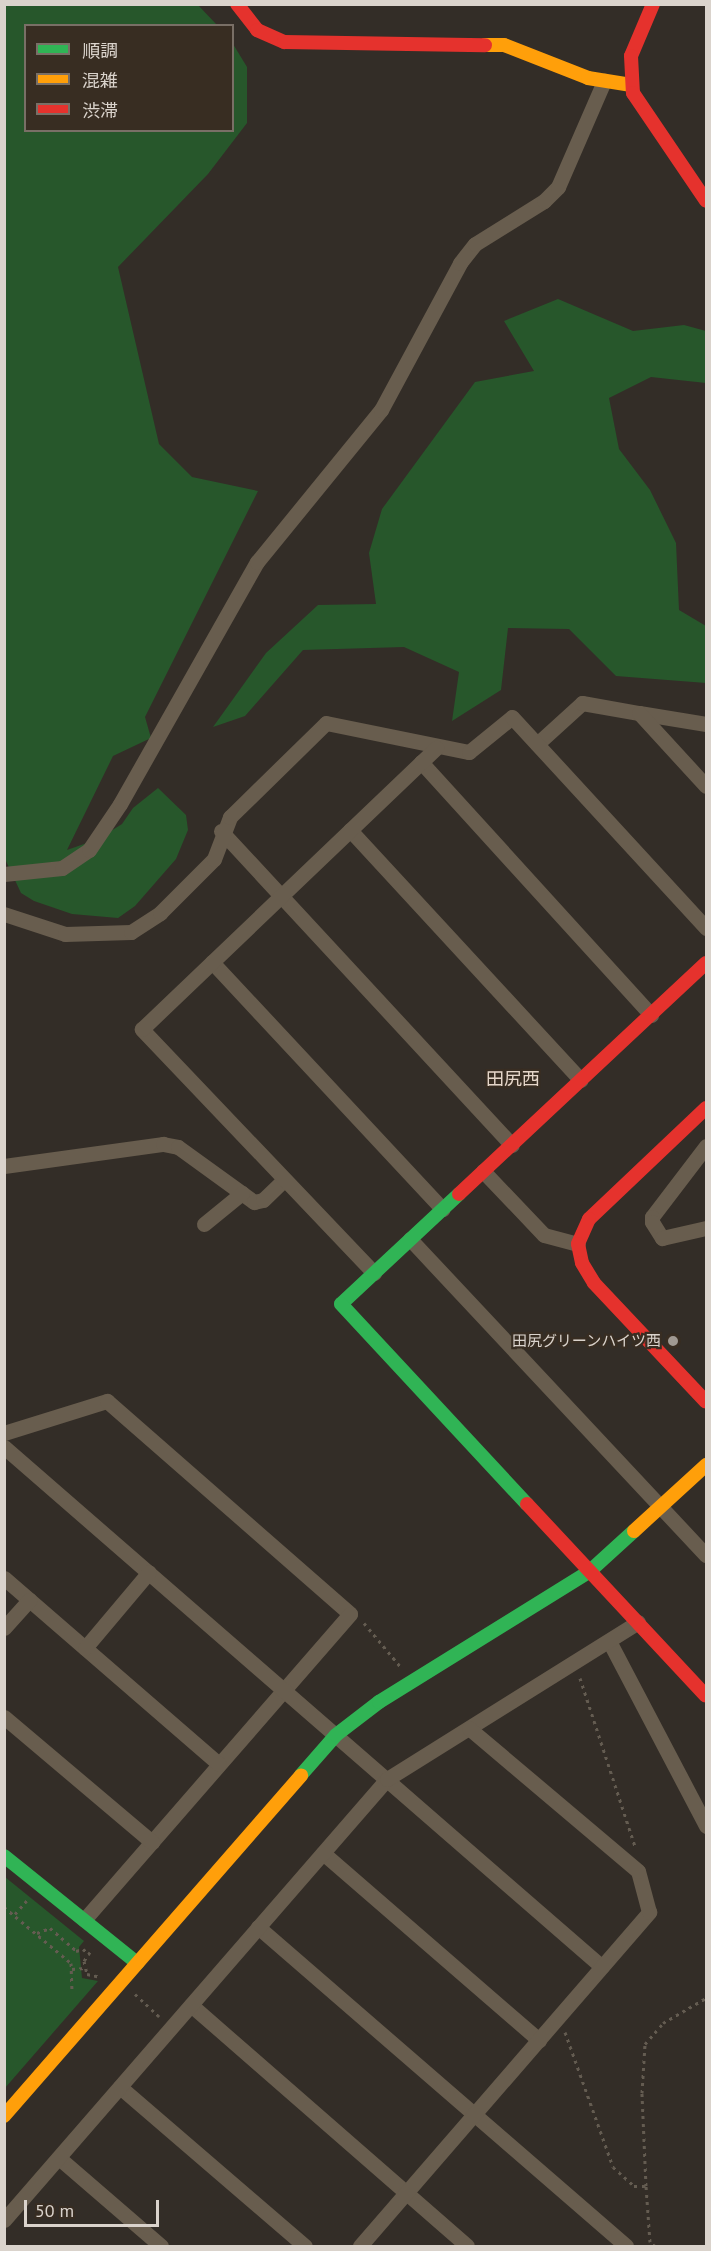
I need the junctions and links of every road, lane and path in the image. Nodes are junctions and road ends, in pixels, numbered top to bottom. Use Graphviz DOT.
graph roads {
  1 [pos="237,4"];
  2 [pos="653,4"];
  3 [pos="604,81"];
  4 [pos="631,85"];
  5 [pos="706,201"];
  6 [pos="639,713"];
  7 [pos="706,724"];
  8 [pos="537,744"];
  9 [pos="436,748"];
  10 [pos="421,762"];
  11 [pos="706,786"];
  12 [pos="350,830"];
  13 [pos="221,831"];
  14 [pos="4,874"];
  15 [pos="281,896"];
  16 [pos="4,914"];
  17 [pos="706,928"];
  18 [pos="212,962"];
  19 [pos="706,963"];
  20 [pos="651,1015"];
  21 [pos="581,1080"];
  22 [pos="706,1108"];
  23 [pos="512,1145"];
  24 [pos="706,1146"];
  25 [pos="4,1166"];
  26 [pos="483,1171"];
  27 [pos="284,1180"];
  28 [pos="242,1193"];
  29 [pos="442,1209"];
  30 [pos="204,1224"];
  31 [pos="706,1228"];
  32 [pos="410,1239"];
  33 [pos="578,1244"];
  34 [pos="374,1274"];
  35 [pos="706,1402"];
  36 [pos="4,1433"];
  37 [pos="4,1447"];
  38 [pos="706,1465"];
  39 [pos="661,1507"];
  40 [pos="706,1555"];
  41 [pos="590,1571"];
  42 [pos="149,1572"];
  43 [pos="4,1578"];
  44 [pos="29,1600"];
  45 [pos="350,1614"];
  46 [pos="638,1623"];
  47 [pos="4,1628"];
  48 [pos="609,1641"];
  49 [pos="85,1648"];
  50 [pos="574,1662"];
  51 [pos="403,1670"];
  52 [pos="284,1690"];
  53 [pos="706,1696"];
  54 [pos="4,1717"];
  55 [pos="469,1728"];
  56 [pos="336,1735"];
  57 [pos="219,1764"];
  58 [pos="387,1779"];
  59 [pos="706,1826"];
  60 [pos="152,1842"];
  61 [pos="323,1852"];
  62 [pos="4,1856"];
  63 [pos="638,1871"];
  64 [pos="31,1895"];
  65 [pos="4,1907"];
  66 [pos="15,1914"];
  67 [pos="84,1920"];
  68 [pos="258,1927"];
  69 [pos="37,1933"];
  70 [pos="95,1946"];
  71 [pos="89,1954"];
  72 [pos="137,1964"];
  73 [pos="602,1967"];
  74 [pos="85,1968"];
  75 [pos="72,1969"];
  76 [pos="105,1978"];
  77 [pos="72,1989"];
  78 [pos="129,1989"];
  79 [pos="706,1998"];
  80 [pos="191,2005"];
  81 [pos="560,2016"];
  82 [pos="172,2027"];
  83 [pos="539,2040"];
  84 [pos="120,2087"];
  85 [pos="474,2115"];
  86 [pos="4,2116"];
  87 [pos="59,2158"];
  88 [pos="646,2186"];
  89 [pos="406,2193"];
  90 [pos="4,2220"];
  91 [pos="161,2247"];
  92 [pos="304,2247"];
  93 [pos="360,2247"];
  94 [pos="467,2247"];
  95 [pos="626,2247"];
  96 [pos="655,2247"];
  1 -- 3 [label="street"];
  2 -- 4 [label="street"];
  3 -- 4 [label="street"];
  3 -- 14 [label="street"];
  4 -- 5 [label="street"];
  6 -- 7 [label="street"];
  6 -- 8 [label="street"];
  6 -- 11 [label="street"];
  8 -- 9 [label="street"];
  8 -- 17 [label="street"];
  9 -- 10 [label="street"];
  9 -- 13 [label="street"];
  10 -- 12 [label="street"];
  10 -- 20 [label="street"];
  12 -- 15 [label="street"];
  12 -- 21 [label="street"];
  13 -- 15 [label="street"];
  13 -- 16 [label="street"];
  15 -- 18 [label="street"];
  15 -- 23 [label="street"];
  18 -- 27 [label="street"];
  18 -- 29 [label="street"];
  19 -- 20 [label="street"];
  20 -- 21 [label="street"];
  21 -- 23 [label="street"];
  22 -- 33 [label="street"];
  23 -- 26 [label="street"];
  24 -- 31 [label="street"];
  25 -- 28 [label="street"];
  26 -- 29 [label="street"];
  26 -- 33 [label="street"];
  27 -- 28 [label="street"];
  27 -- 34 [label="street"];
  28 -- 30 [label="street"];
  29 -- 32 [label="street"];
  32 -- 34 [label="street"];
  32 -- 39 [label="street"];
  33 -- 35 [label="street"];
  34 -- 41 [label="street"];
  36 -- 45 [label="street"];
  37 -- 42 [label="street"];
  38 -- 39 [label="street"];
  39 -- 40 [label="street"];
  39 -- 41 [label="street"];
  41 -- 46 [label="street"];
  41 -- 56 [label="street"];
  42 -- 49 [label="street"];
  42 -- 52 [label="street"];
  43 -- 44 [label="street"];
  44 -- 47 [label="street"];
  44 -- 49 [label="street"];
  45 -- 51 [label="path"];
  45 -- 52 [label="street"];
  46 -- 48 [label="street"];
  46 -- 53 [label="street"];
  48 -- 50 [label="street"];
  48 -- 59 [label="street"];
  49 -- 57 [label="street"];
  50 -- 55 [label="street"];
  50 -- 63 [label="path"];
  52 -- 56 [label="street"];
  52 -- 57 [label="street"];
  54 -- 60 [label="street"];
  55 -- 58 [label="street"];
  55 -- 63 [label="street"];
  56 -- 58 [label="street"];
  56 -- 72 [label="street"];
  57 -- 60 [label="street"];
  58 -- 61 [label="street"];
  58 -- 73 [label="street"];
  60 -- 67 [label="street"];
  61 -- 68 [label="street"];
  61 -- 83 [label="street"];
  62 -- 67 [label="street"];
  63 -- 73 [label="street"];
  64 -- 66 [label="path"];
  65 -- 66 [label="path"];
  66 -- 69 [label="path"];
  67 -- 72 [label="street"];
  68 -- 80 [label="street"];
  68 -- 85 [label="street"];
  69 -- 71 [label="path"];
  69 -- 75 [label="path"];
  70 -- 71 [label="path"];
  71 -- 74 [label="path"];
  72 -- 86 [label="street"];
  73 -- 81 [label="street"];
  74 -- 75 [label="path"];
  74 -- 76 [label="path"];
  75 -- 77 [label="path"];
  78 -- 82 [label="path"];
  79 -- 88 [label="path"];
  80 -- 82 [label="street"];
  80 -- 89 [label="street"];
  81 -- 83 [label="street"];
  81 -- 88 [label="path"];
  82 -- 84 [label="street"];
  83 -- 85 [label="street"];
  84 -- 87 [label="street"];
  84 -- 92 [label="street"];
  85 -- 89 [label="street"];
  85 -- 95 [label="street"];
  87 -- 90 [label="street"];
  87 -- 91 [label="street"];
  88 -- 96 [label="path"];
  89 -- 93 [label="street"];
  89 -- 94 [label="street"];
}
